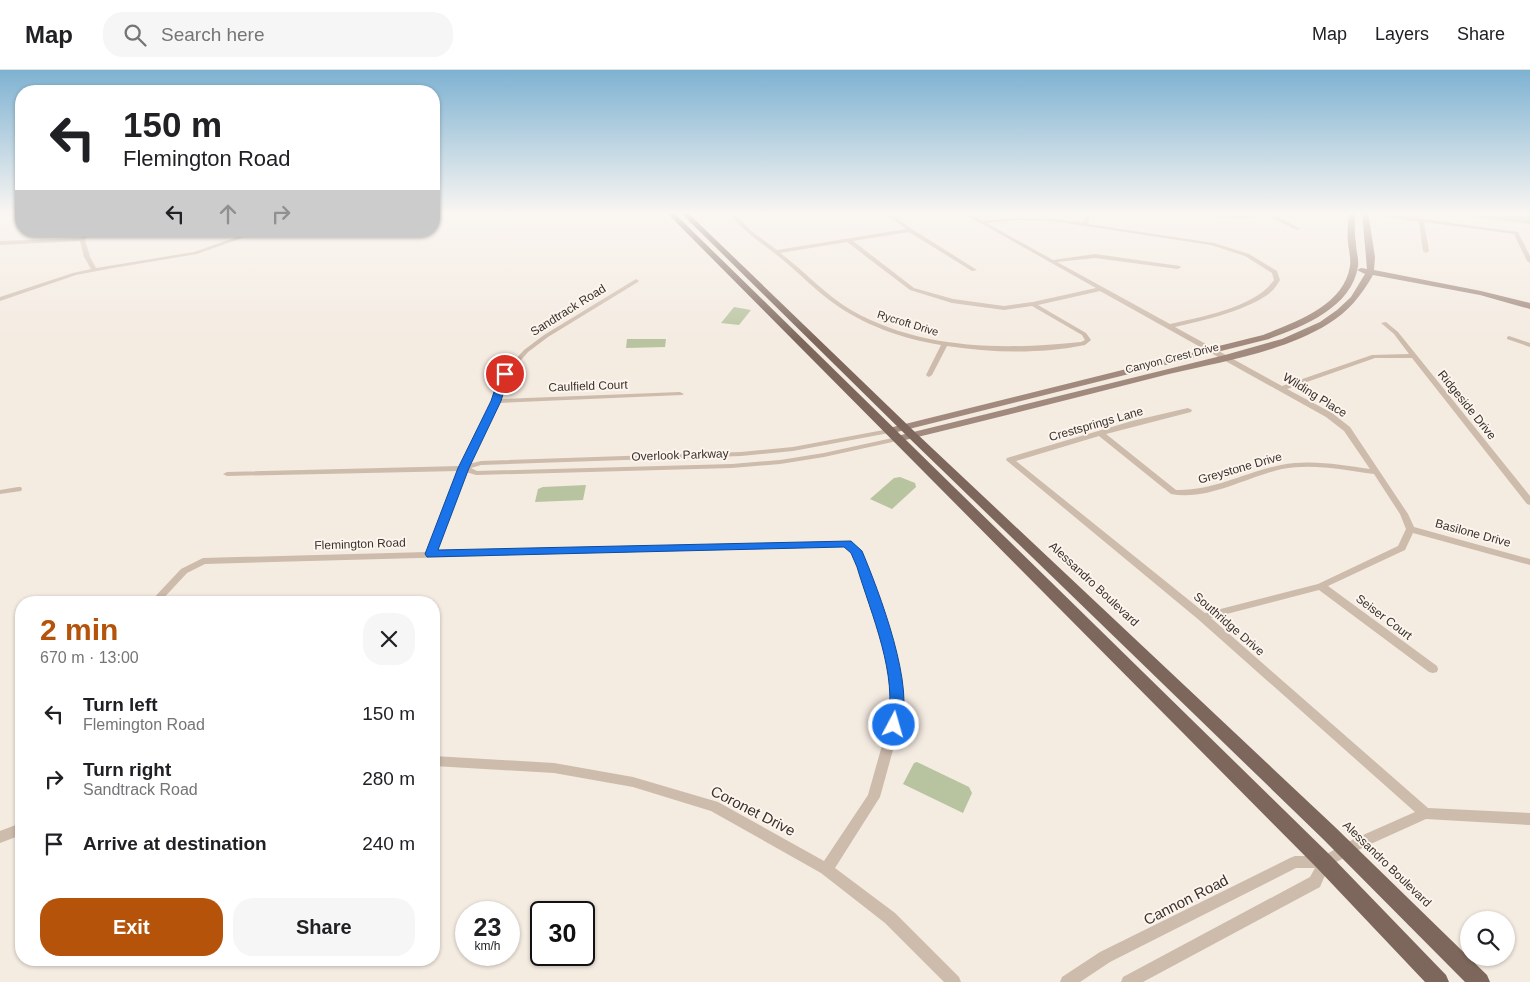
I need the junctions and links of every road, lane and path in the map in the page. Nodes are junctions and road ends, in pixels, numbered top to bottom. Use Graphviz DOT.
graph roads {
  1 [pos="87,255"];
  2 [pos="184,255"];
  3 [pos="713,255"];
  4 [pos="725,255"];
  5 [pos="780,255"];
  6 [pos="867,255"];
  7 [pos="949,255"];
  8 [pos="1041,255"];
  9 [pos="1248,255"];
  10 [pos="1354,255"];
  11 [pos="1368,255"];
  12 [pos="1053,261"];
  13 [pos="1178,267"];
  14 [pos="1354,268"];
  15 [pos="94,269"];
  16 [pos="974,270"];
  17 [pos="1370,271"];
  18 [pos="636,281"];
  19 [pos="1100,289"];
  20 [pos="0,299"];
  21 [pos="1033,304"];
  22 [pos="1530,304"];
  23 [pos="1384,323"];
  24 [pos="1170,326"];
  25 [pos="1509,338"];
  26 [pos="945,344"];
  27 [pos="1530,345"];
  28 [pos="1214,349"];
  29 [pos="1414,356"];
  30 [pos="1228,358"];
  31 [pos="929,375"];
  32 [pos="1282,388"];
  33 [pos="680,394"];
  34 [pos="496,401"];
  35 [pos="1188,410"];
  36 [pos="900,433"];
  37 [pos="1100,434"];
  38 [pos="1010,460"];
  39 [pos="463,468"];
  40 [pos="1377,472"];
  41 [pos="227,474"];
  42 [pos="18,489"];
  43 [pos="0,492"];
  44 [pos="1530,502"];
  45 [pos="1410,529"];
  46 [pos="431,554"];
  47 [pos="1530,562"];
  48 [pos="1320,586"];
  49 [pos="161,596"];
  50 [pos="1203,617"];
  51 [pos="1433,669"];
  52 [pos="440,761"];
  53 [pos="1425,814"];
  54 [pos="1530,819"];
  55 [pos="15,832"];
  56 [pos="0,837"];
  57 [pos="1347,850"];
  58 [pos="1324,862"];
  59 [pos="826,869"];
  60 [pos="954,982"];
  61 [pos="1068,982"];
  62 [pos="1128,982"];
  63 [pos="1439,982"];
  64 [pos="1480,982"];
  1 -- 15 [label="street"];
  2 -- 15 [label="street"];
  3 -- 36 [label="main road, Alessandro Boulevard"];
  4 -- 36 [label="main road, Alessandro Boulevard"];
  5 -- 26 [label="street, Rycroft Drive"];
  6 -- 21 [label="street"];
  7 -- 16 [label="street"];
  8 -- 12 [label="street, Wilding Place"];
  9 -- 24 [label="street"];
  10 -- 14 [label="main road, Canyon Crest Drive"];
  11 -- 17 [label="main road"];
  12 -- 13 [label="street"];
  12 -- 19 [label="street, Wilding Place"];
  14 -- 17 [label="main road"];
  14 -- 28 [label="main road, Canyon Crest Drive"];
  15 -- 20 [label="street"];
  17 -- 22 [label="main road"];
  17 -- 30 [label="main road, Canyon Crest Drive"];
  18 -- 34 [label="street, Sandtrack Road"];
  19 -- 21 [label="street"];
  19 -- 24 [label="street, Wilding Place"];
  21 -- 26 [label="street, Rycroft Drive"];
  23 -- 29 [label="street, Ridgeside Drive"];
  24 -- 28 [label="street, Wilding Place"];
  25 -- 27 [label="street"];
  26 -- 31 [label="street"];
  28 -- 30 [label="street, Wilding Place"];
  28 -- 36 [label="main road, Canyon Crest Drive"];
  29 -- 32 [label="street"];
  29 -- 44 [label="street, Ridgeside Drive"];
  30 -- 32 [label="street, Wilding Place"];
  30 -- 36 [label="main road, Canyon Crest Drive"];
  32 -- 40 [label="street, Wilding Place"];
  33 -- 34 [label="street, Caulfield Court"];
  34 -- 39 [label="street, Sandtrack Road"];
  35 -- 37 [label="street, Crestsprings Lane"];
  36 -- 39 [label="street, Overlook Parkway"];
  36 -- 57 [label="main road, Alessandro Boulevard"];
  36 -- 58 [label="main road, Alessandro Boulevard"];
  37 -- 38 [label="street, Crestsprings Lane"];
  37 -- 40 [label="street, Greystone Drive"];
  38 -- 50 [label="street, Southridge Drive"];
  39 -- 41 [label="street, Overlook Parkway"];
  39 -- 46 [label="street, Sandtrack Road"];
  40 -- 45 [label="street, Wilding Place"];
  42 -- 43 [label="street"];
  45 -- 47 [label="street, Basilone Drive"];
  45 -- 48 [label="street"];
  46 -- 49 [label="street, Flemington Road"];
  46 -- 59 [label="street, Flemington Road"];
  48 -- 50 [label="street"];
  48 -- 51 [label="street, Seiser Court"];
  50 -- 53 [label="street, Southridge Drive"];
  52 -- 59 [label="street, Coronet Drive"];
  53 -- 54 [label="street, Cannon Road"];
  53 -- 57 [label="street, Cannon Road"];
  55 -- 56 [label="street"];
  57 -- 58 [label="street, Cannon Road"];
  57 -- 64 [label="main road, Alessandro Boulevard"];
  58 -- 61 [label="street, Cannon Road"];
  58 -- 62 [label="street"];
  58 -- 63 [label="main road, Alessandro Boulevard"];
  59 -- 60 [label="street, Coronet Drive"];
}
